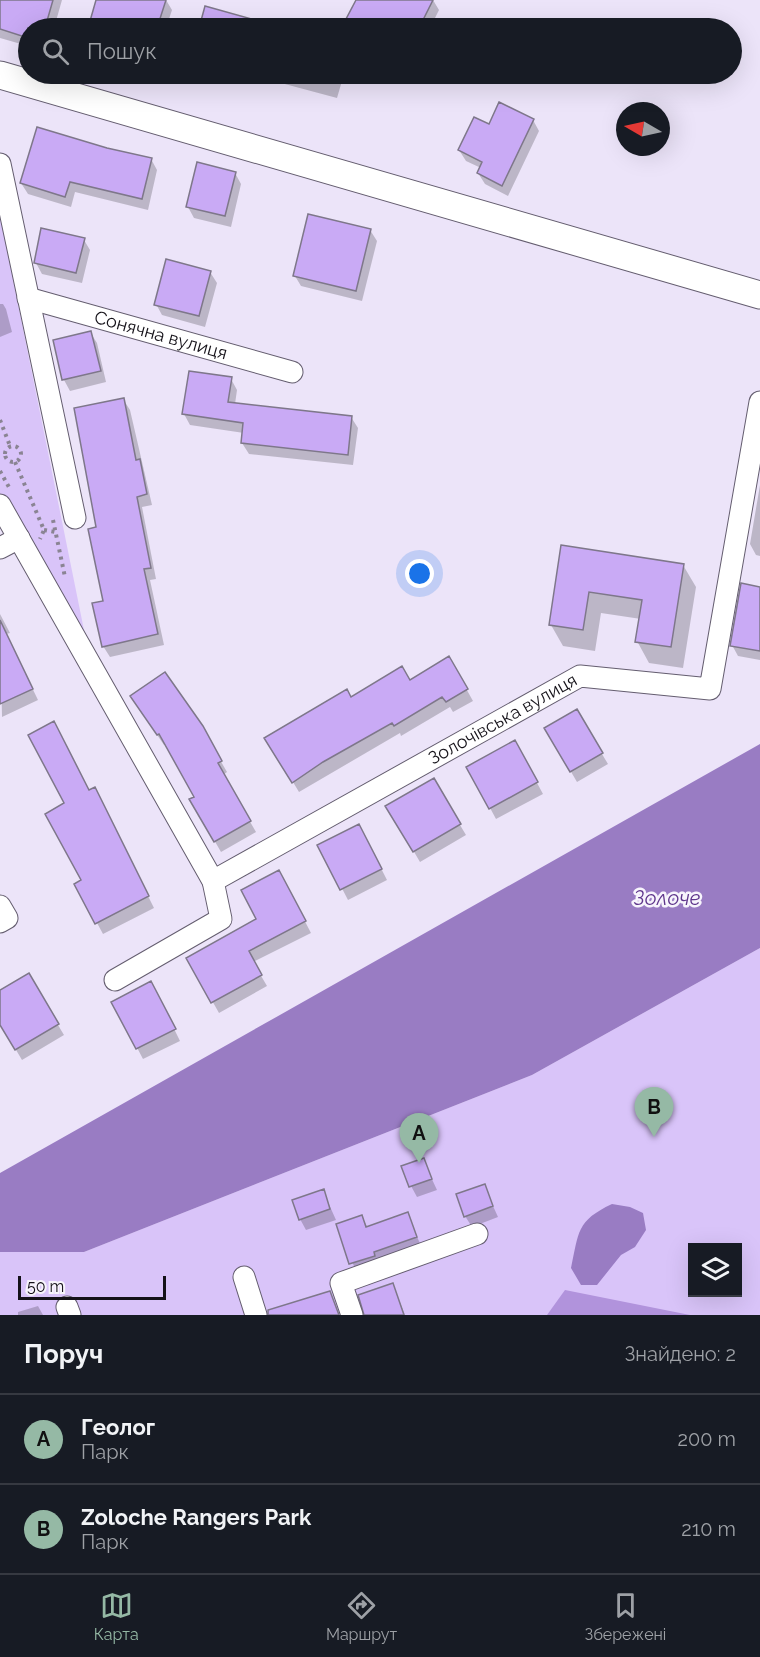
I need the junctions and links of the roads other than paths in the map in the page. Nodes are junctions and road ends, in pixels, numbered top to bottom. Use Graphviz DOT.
graph roads {
  1 [pos="0,75"];
  2 [pos="18,80"];
  3 [pos="31,84"];
  4 [pos="0,164"];
  5 [pos="760,296"];
  6 [pos="28,298"];
  7 [pos="292,372"];
  8 [pos="760,402"];
  9 [pos="0,505"];
  10 [pos="75,518"];
  11 [pos="9,543"];
  12 [pos="213,881"];
  13 [pos="0,906"];
  14 [pos="0,922"];
  15 [pos="115,980"];
  16 [pos="477,1234"];
  17 [pos="244,1277"];
  18 [pos="256,1315"];
  19 [pos="352,1315"];
  1 -- 2 [label="street"];
  3 -- 5 [label="street"];
  4 -- 6 [label="street"];
  6 -- 7 [label="street, Сонячна вулиця"];
  6 -- 10 [label="street"];
  8 -- 12 [label="street, Золочівська вулиця"];
  9 -- 11 [label="street"];
  11 -- 12 [label="street"];
  12 -- 15 [label="street"];
  13 -- 14 [label="street"];
  16 -- 19 [label="street"];
  17 -- 18 [label="street"];
}
